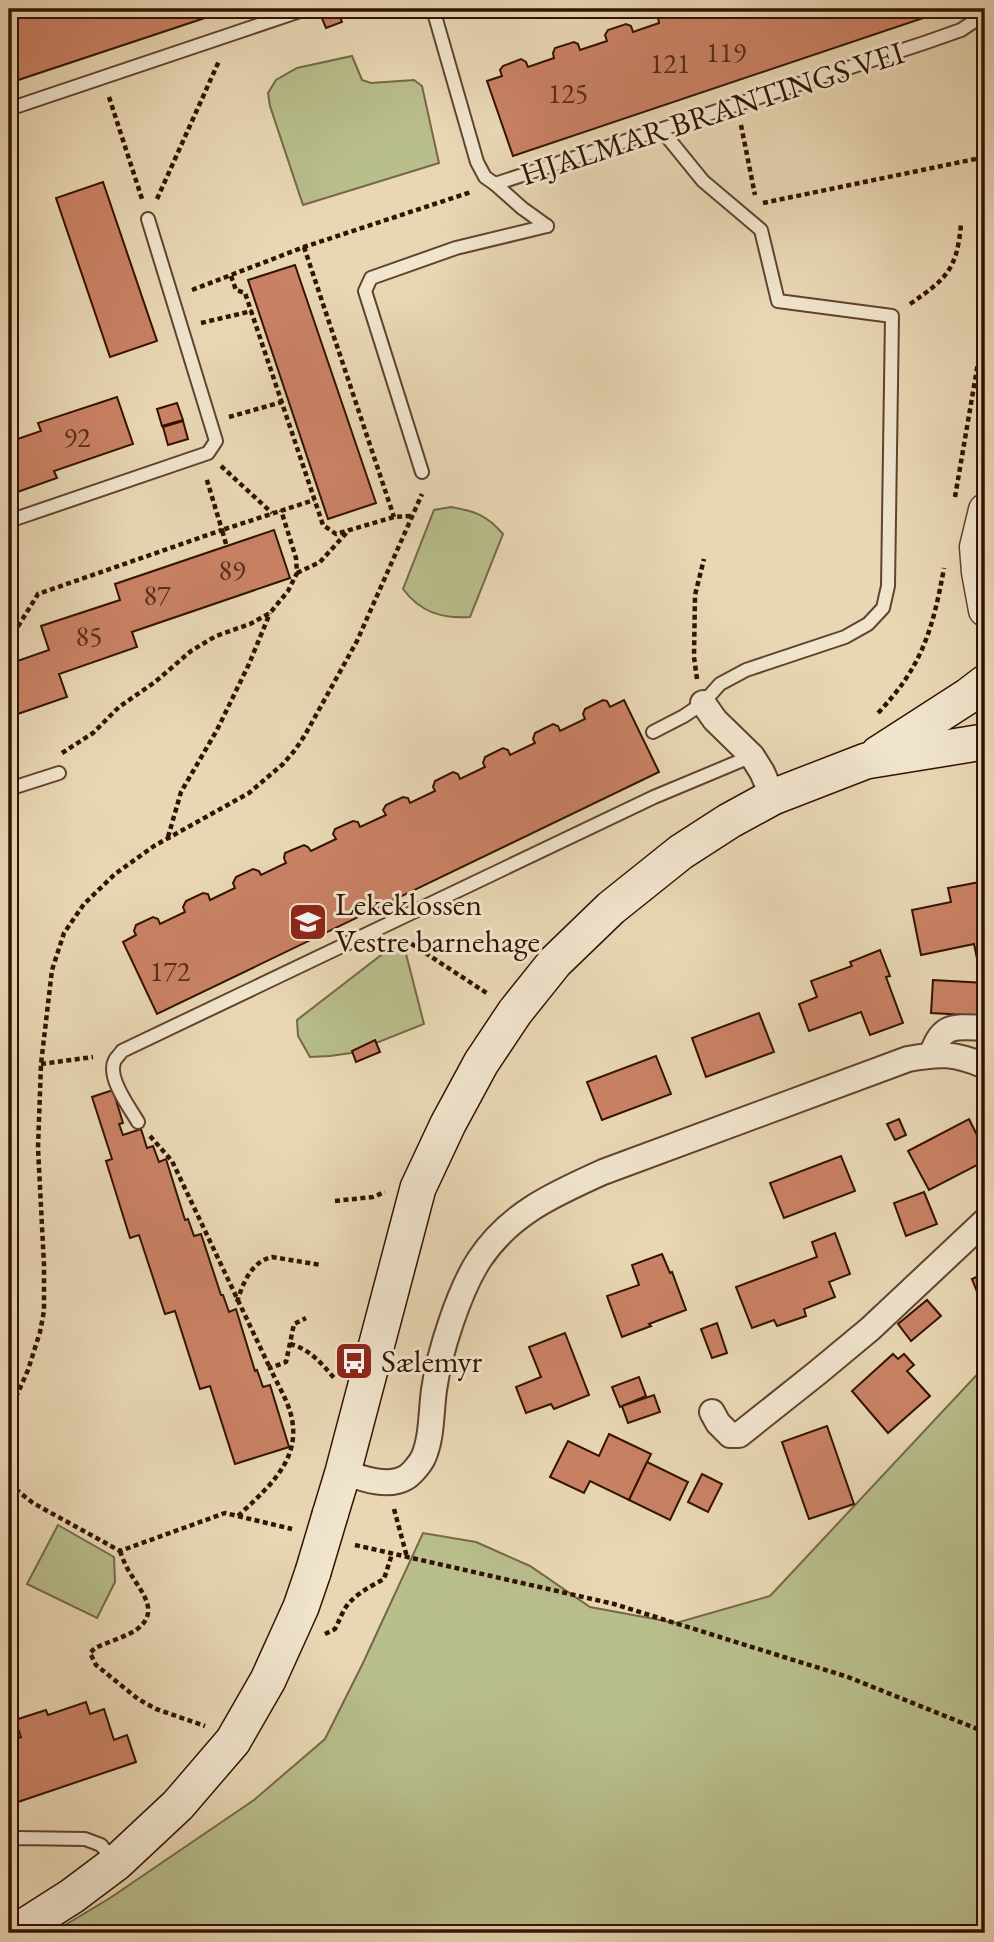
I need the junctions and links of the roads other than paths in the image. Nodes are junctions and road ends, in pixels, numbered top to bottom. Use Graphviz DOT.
graph roads {
  1 [pos="306,9"];
  2 [pos="433,9"];
  3 [pos="272,14"];
  4 [pos="985,14"];
  5 [pos="9,109"];
  6 [pos="668,138"];
  7 [pos="495,184"];
  8 [pos="148,219"];
  9 [pos="422,472"];
  10 [pos="985,510"];
  11 [pos="9,521"];
  12 [pos="985,610"];
  13 [pos="985,683"];
  14 [pos="703,703"];
  15 [pos="653,732"];
  16 [pos="985,744"];
  17 [pos="752,756"];
  18 [pos="866,761"];
  19 [pos="59,773"];
  20 [pos="9,789"];
  21 [pos="783,792"];
  22 [pos="985,1028"];
  23 [pos="932,1055"];
  24 [pos="985,1066"];
  25 [pos="138,1122"];
  26 [pos="985,1221"];
  27 [pos="712,1412"];
  28 [pos="343,1472"];
  29 [pos="9,1840"];
  30 [pos="116,1863"];
  31 [pos="14,1933"];
  1 -- 3 [label="lane"];
  2 -- 7 [label="lane, HJALMAR BRANTINGS VEI"];
  3 -- 5 [label="lane"];
  4 -- 7 [label="lane, HJALMAR BRANTINGS VEI"];
  6 -- 14 [label="lane"];
  7 -- 9 [label="lane"];
  8 -- 11 [label="lane"];
  10 -- 12 [label="street"];
  13 -- 18 [label="main road"];
  14 -- 15 [label="lane"];
  14 -- 17 [label="street"];
  16 -- 18 [label="main road"];
  17 -- 21 [label="street"];
  17 -- 25 [label="lane"];
  18 -- 21 [label="main road"];
  19 -- 20 [label="lane"];
  21 -- 28 [label="main road"];
  22 -- 23 [label="street"];
  23 -- 24 [label="street"];
  23 -- 28 [label="street"];
  26 -- 27 [label="street"];
  28 -- 30 [label="main road, bridge"];
  29 -- 30 [label="lane"];
  30 -- 31 [label="main road"];
}
